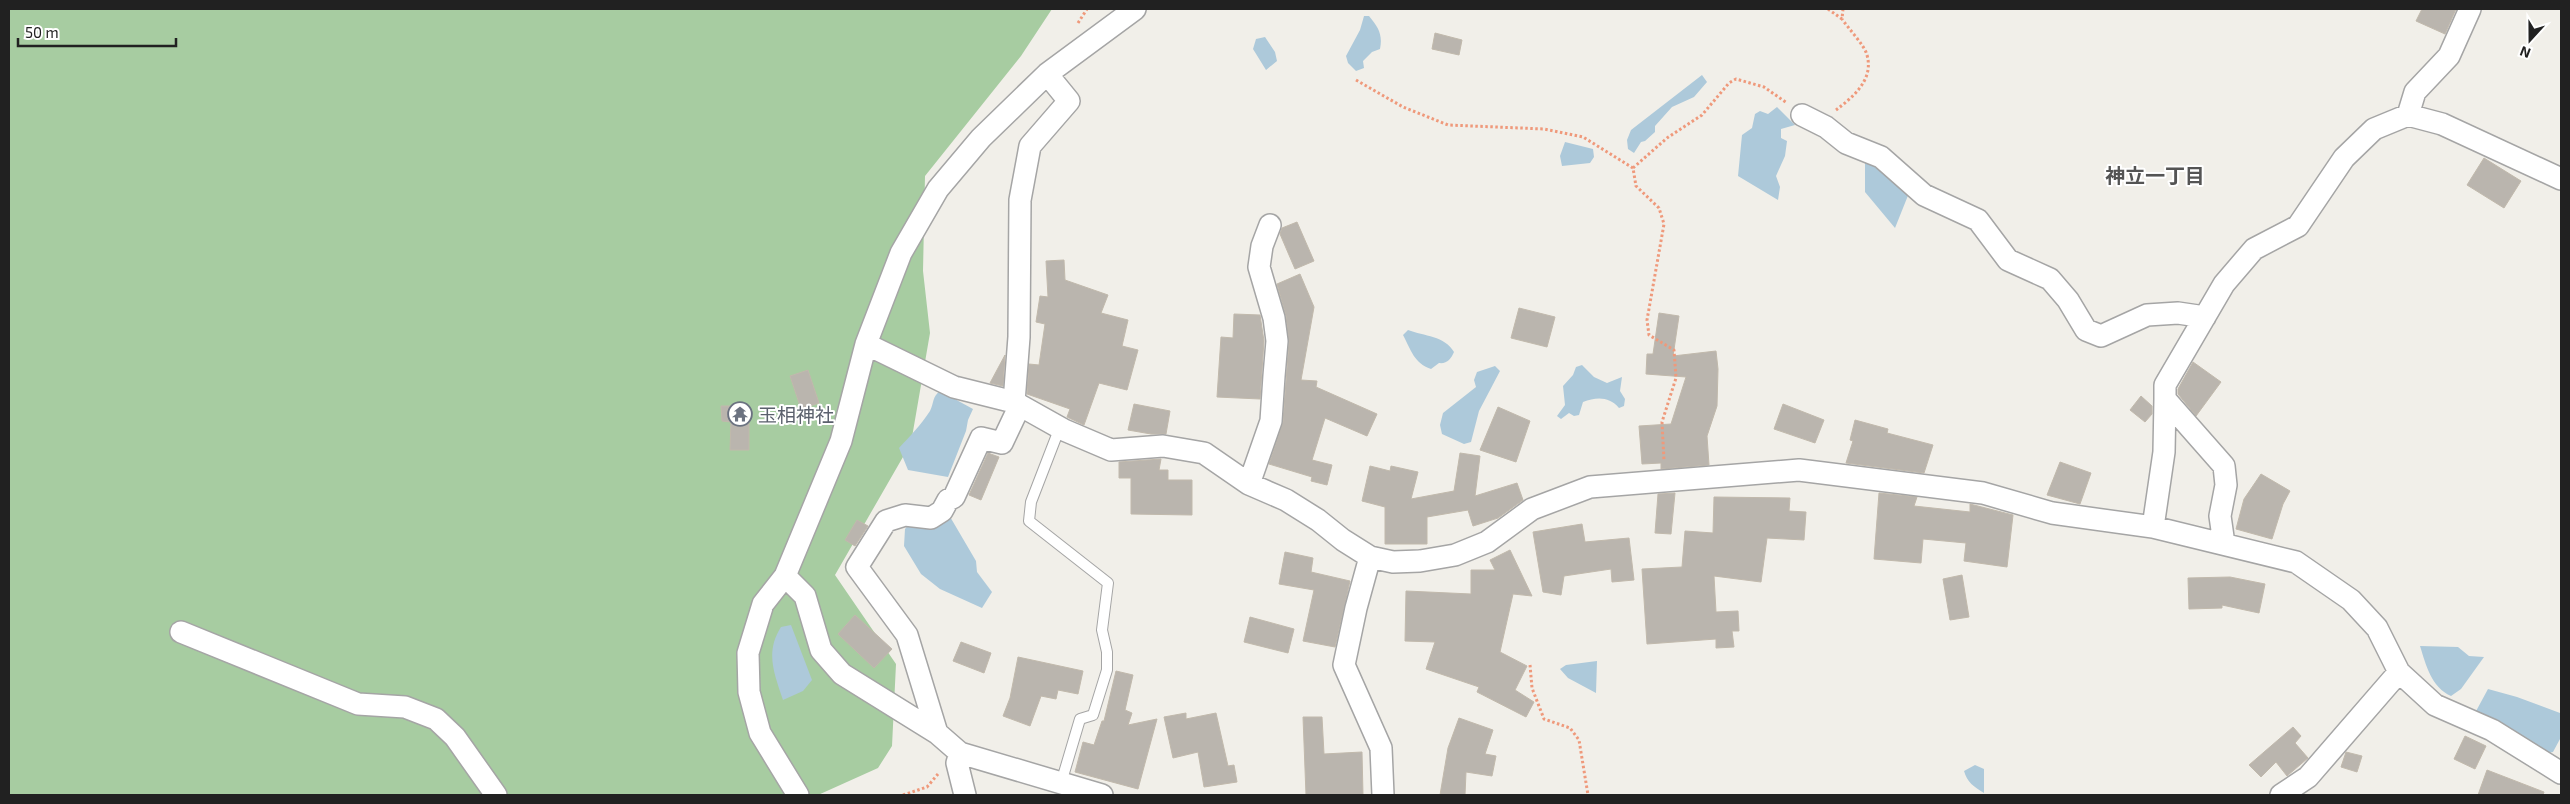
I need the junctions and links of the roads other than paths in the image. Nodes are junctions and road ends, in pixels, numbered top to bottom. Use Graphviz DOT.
graph roads {
  1 [pos="1135,9"];
  2 [pos="2470,9"];
  3 [pos="1047,74"];
  4 [pos="1802,115"];
  5 [pos="2408,115"];
  6 [pos="2561,179"];
  7 [pos="1270,225"];
  8 [pos="2205,317"];
  9 [pos="866,344"];
  10 [pos="2165,399"];
  11 [pos="1017,403"];
  12 [pos="1060,427"];
  13 [pos="1249,484"];
  14 [pos="2153,527"];
  15 [pos="2224,544"];
  16 [pos="1370,557"];
  17 [pos="785,576"];
  18 [pos="181,632"];
  19 [pos="2399,672"];
  20 [pos="937,733"];
  21 [pos="959,758"];
  22 [pos="2561,773"];
  23 [pos="1061,783"];
  24 [pos="496,795"];
  25 [pos="798,795"];
  26 [pos="965,795"];
  27 [pos="1099,795"];
  28 [pos="1382,795"];
  29 [pos="2281,795"];
  1 -- 3 [label="street"];
  2 -- 5 [label="street"];
  3 -- 9 [label="street"];
  3 -- 11 [label="street"];
  4 -- 8 [label="street"];
  5 -- 6 [label="street"];
  5 -- 8 [label="street"];
  7 -- 13 [label="street"];
  8 -- 10 [label="street"];
  9 -- 11 [label="street"];
  9 -- 17 [label="street"];
  10 -- 14 [label="street"];
  10 -- 15 [label="street"];
  11 -- 12 [label="street"];
  11 -- 20 [label="street"];
  12 -- 13 [label="street"];
  12 -- 23 [label="lane"];
  13 -- 16 [label="street"];
  14 -- 15 [label="street"];
  14 -- 16 [label="street"];
  15 -- 19 [label="street"];
  16 -- 28 [label="street"];
  17 -- 20 [label="street"];
  17 -- 25 [label="street"];
  18 -- 24 [label="street"];
  19 -- 22 [label="street"];
  19 -- 29 [label="street"];
  20 -- 21 [label="street"];
  21 -- 23 [label="street"];
  21 -- 26 [label="street"];
  23 -- 27 [label="street"];
}
